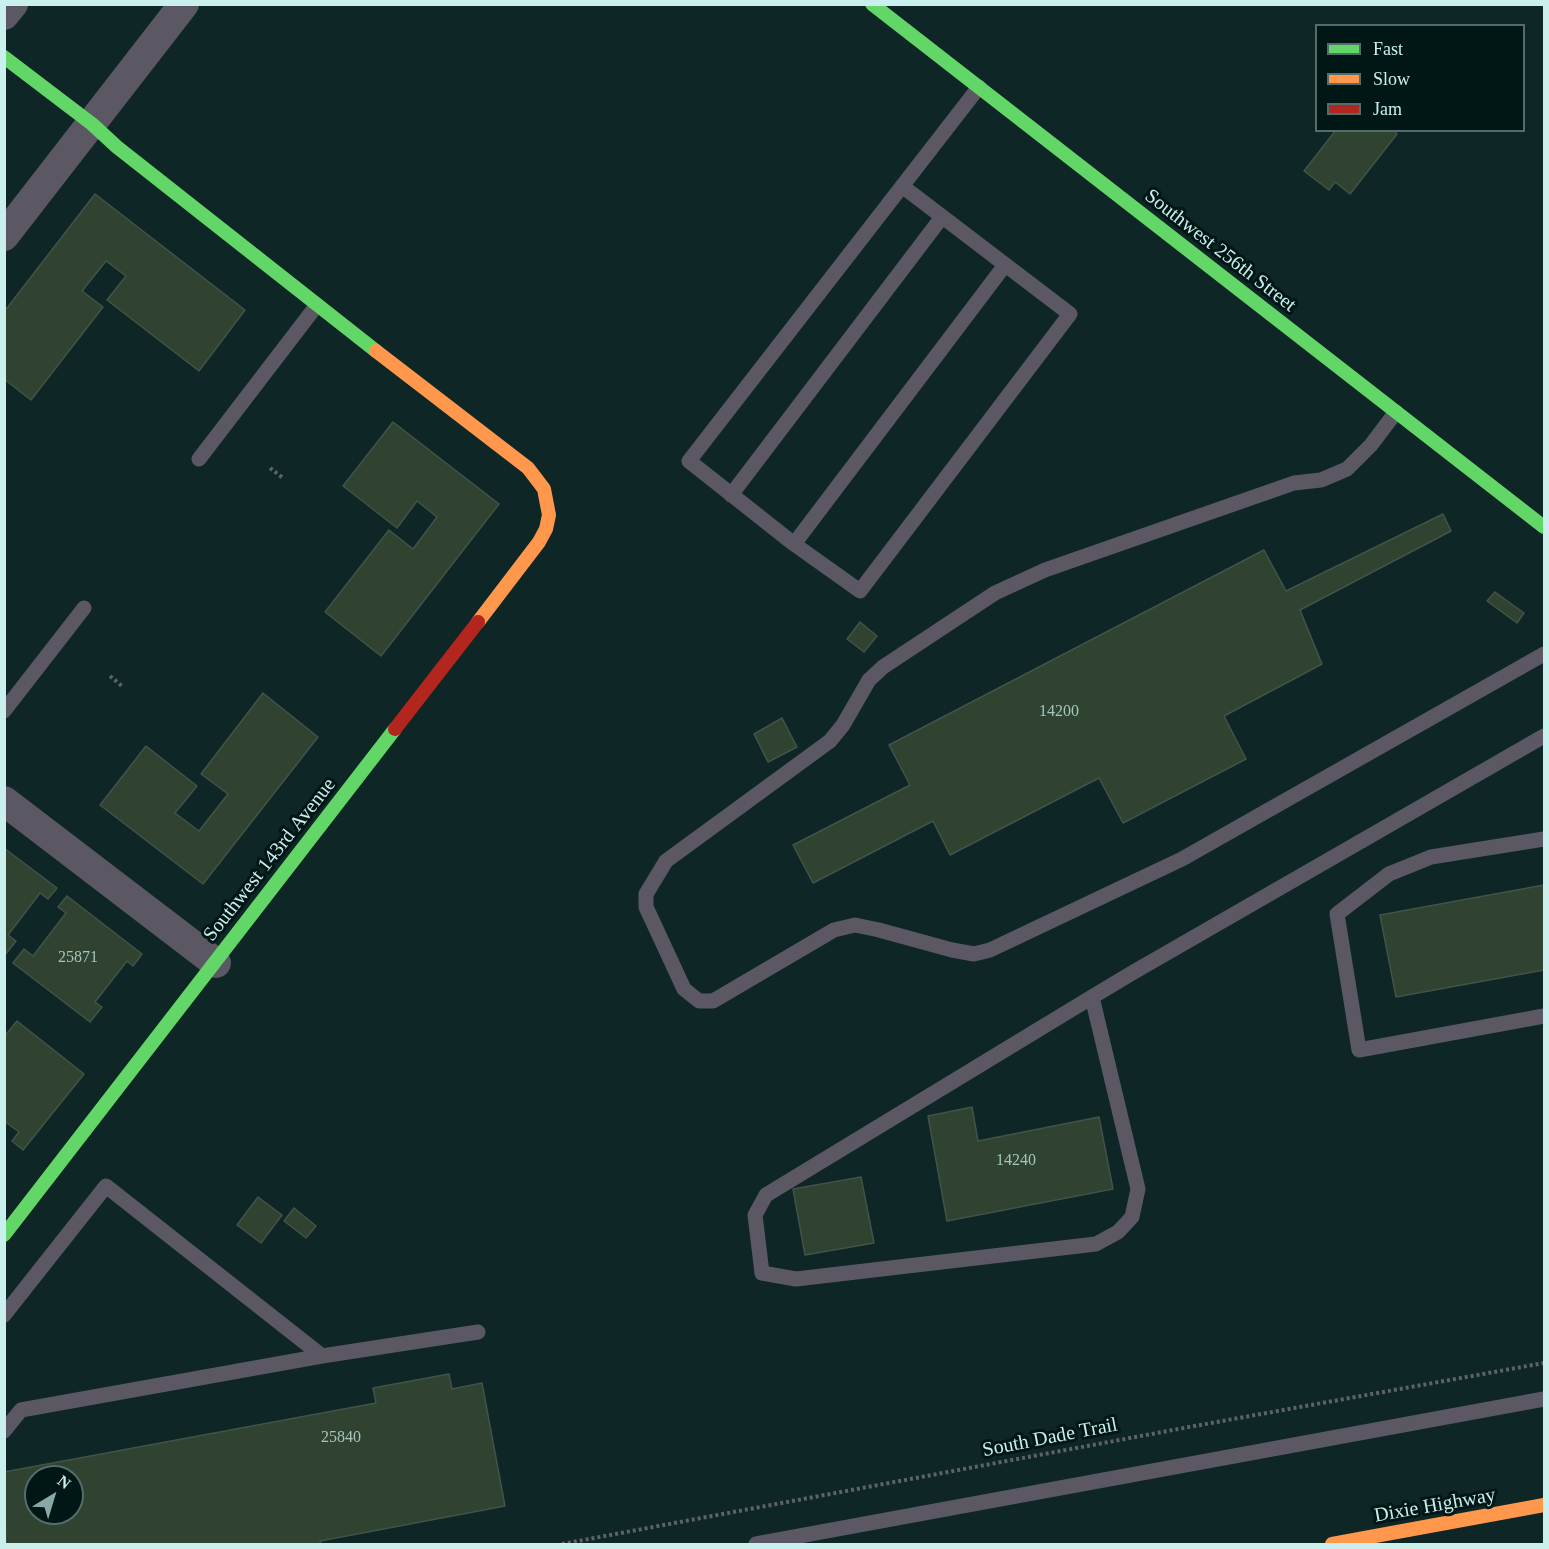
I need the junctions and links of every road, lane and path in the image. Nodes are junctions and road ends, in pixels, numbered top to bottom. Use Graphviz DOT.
graph roads {
  1 [pos="13,4"];
  2 [pos="184,4"];
  3 [pos="872,4"];
  4 [pos="4,15"];
  5 [pos="4,57"];
  6 [pos="979,87"];
  7 [pos="92,124"];
  8 [pos="902,186"];
  9 [pos="942,217"];
  10 [pos="4,236"];
  11 [pos="1005,265"];
  12 [pos="317,305"];
  13 [pos="1396,412"];
  14 [pos="199,459"];
  15 [pos="270,468"];
  16 [pos="283,478"];
  17 [pos="731,495"];
  18 [pos="1545,527"];
  19 [pos="794,544"];
  20 [pos="84,608"];
  21 [pos="1545,654"];
  22 [pos="110,676"];
  23 [pos="122,686"];
  24 [pos="4,711"];
  25 [pos="1545,736"];
  26 [pos="4,801"];
  27 [pos="1545,839"];
  28 [pos="216,963"];
  29 [pos="1092,997"];
  30 [pos="1545,1016"];
  31 [pos="4,1235"];
  32 [pos="4,1315"];
  33 [pos="478,1332"];
  34 [pos="322,1356"];
  35 [pos="1545,1363"];
  36 [pos="1545,1399"];
  37 [pos="4,1431"];
  38 [pos="1545,1505"];
  39 [pos="562,1545"];
  40 [pos="756,1545"];
  41 [pos="1332,1545"];
  1 -- 4 [label="street"];
  2 -- 7 [label="street"];
  3 -- 6 [label="main road, Southwest 256th Street"];
  5 -- 7 [label="main road"];
  6 -- 8 [label="lane"];
  6 -- 13 [label="main road, Southwest 256th Street"];
  7 -- 10 [label="street"];
  7 -- 12 [label="main road"];
  8 -- 9 [label="lane"];
  8 -- 17 [label="lane"];
  9 -- 11 [label="lane"];
  9 -- 17 [label="lane"];
  11 -- 19 [label="lane"];
  11 -- 19 [label="lane"];
  12 -- 14 [label="lane"];
  12 -- 28 [label="main road, Southwest 143rd Avenue"];
  13 -- 18 [label="main road, Southwest 256th Street"];
  13 -- 21 [label="lane"];
  15 -- 16 [label="path"];
  17 -- 19 [label="lane"];
  20 -- 24 [label="lane"];
  22 -- 23 [label="path"];
  25 -- 29 [label="lane"];
  26 -- 28 [label="street"];
  27 -- 30 [label="lane"];
  28 -- 31 [label="main road, Southwest 143rd Avenue"];
  29 -- 29 [label="lane"];
  32 -- 34 [label="lane"];
  33 -- 34 [label="lane"];
  34 -- 37 [label="lane"];
  35 -- 39 [label="path, South Dade Trail"];
  36 -- 40 [label="lane"];
  38 -- 41 [label="main road, Dixie Highway"];
}
